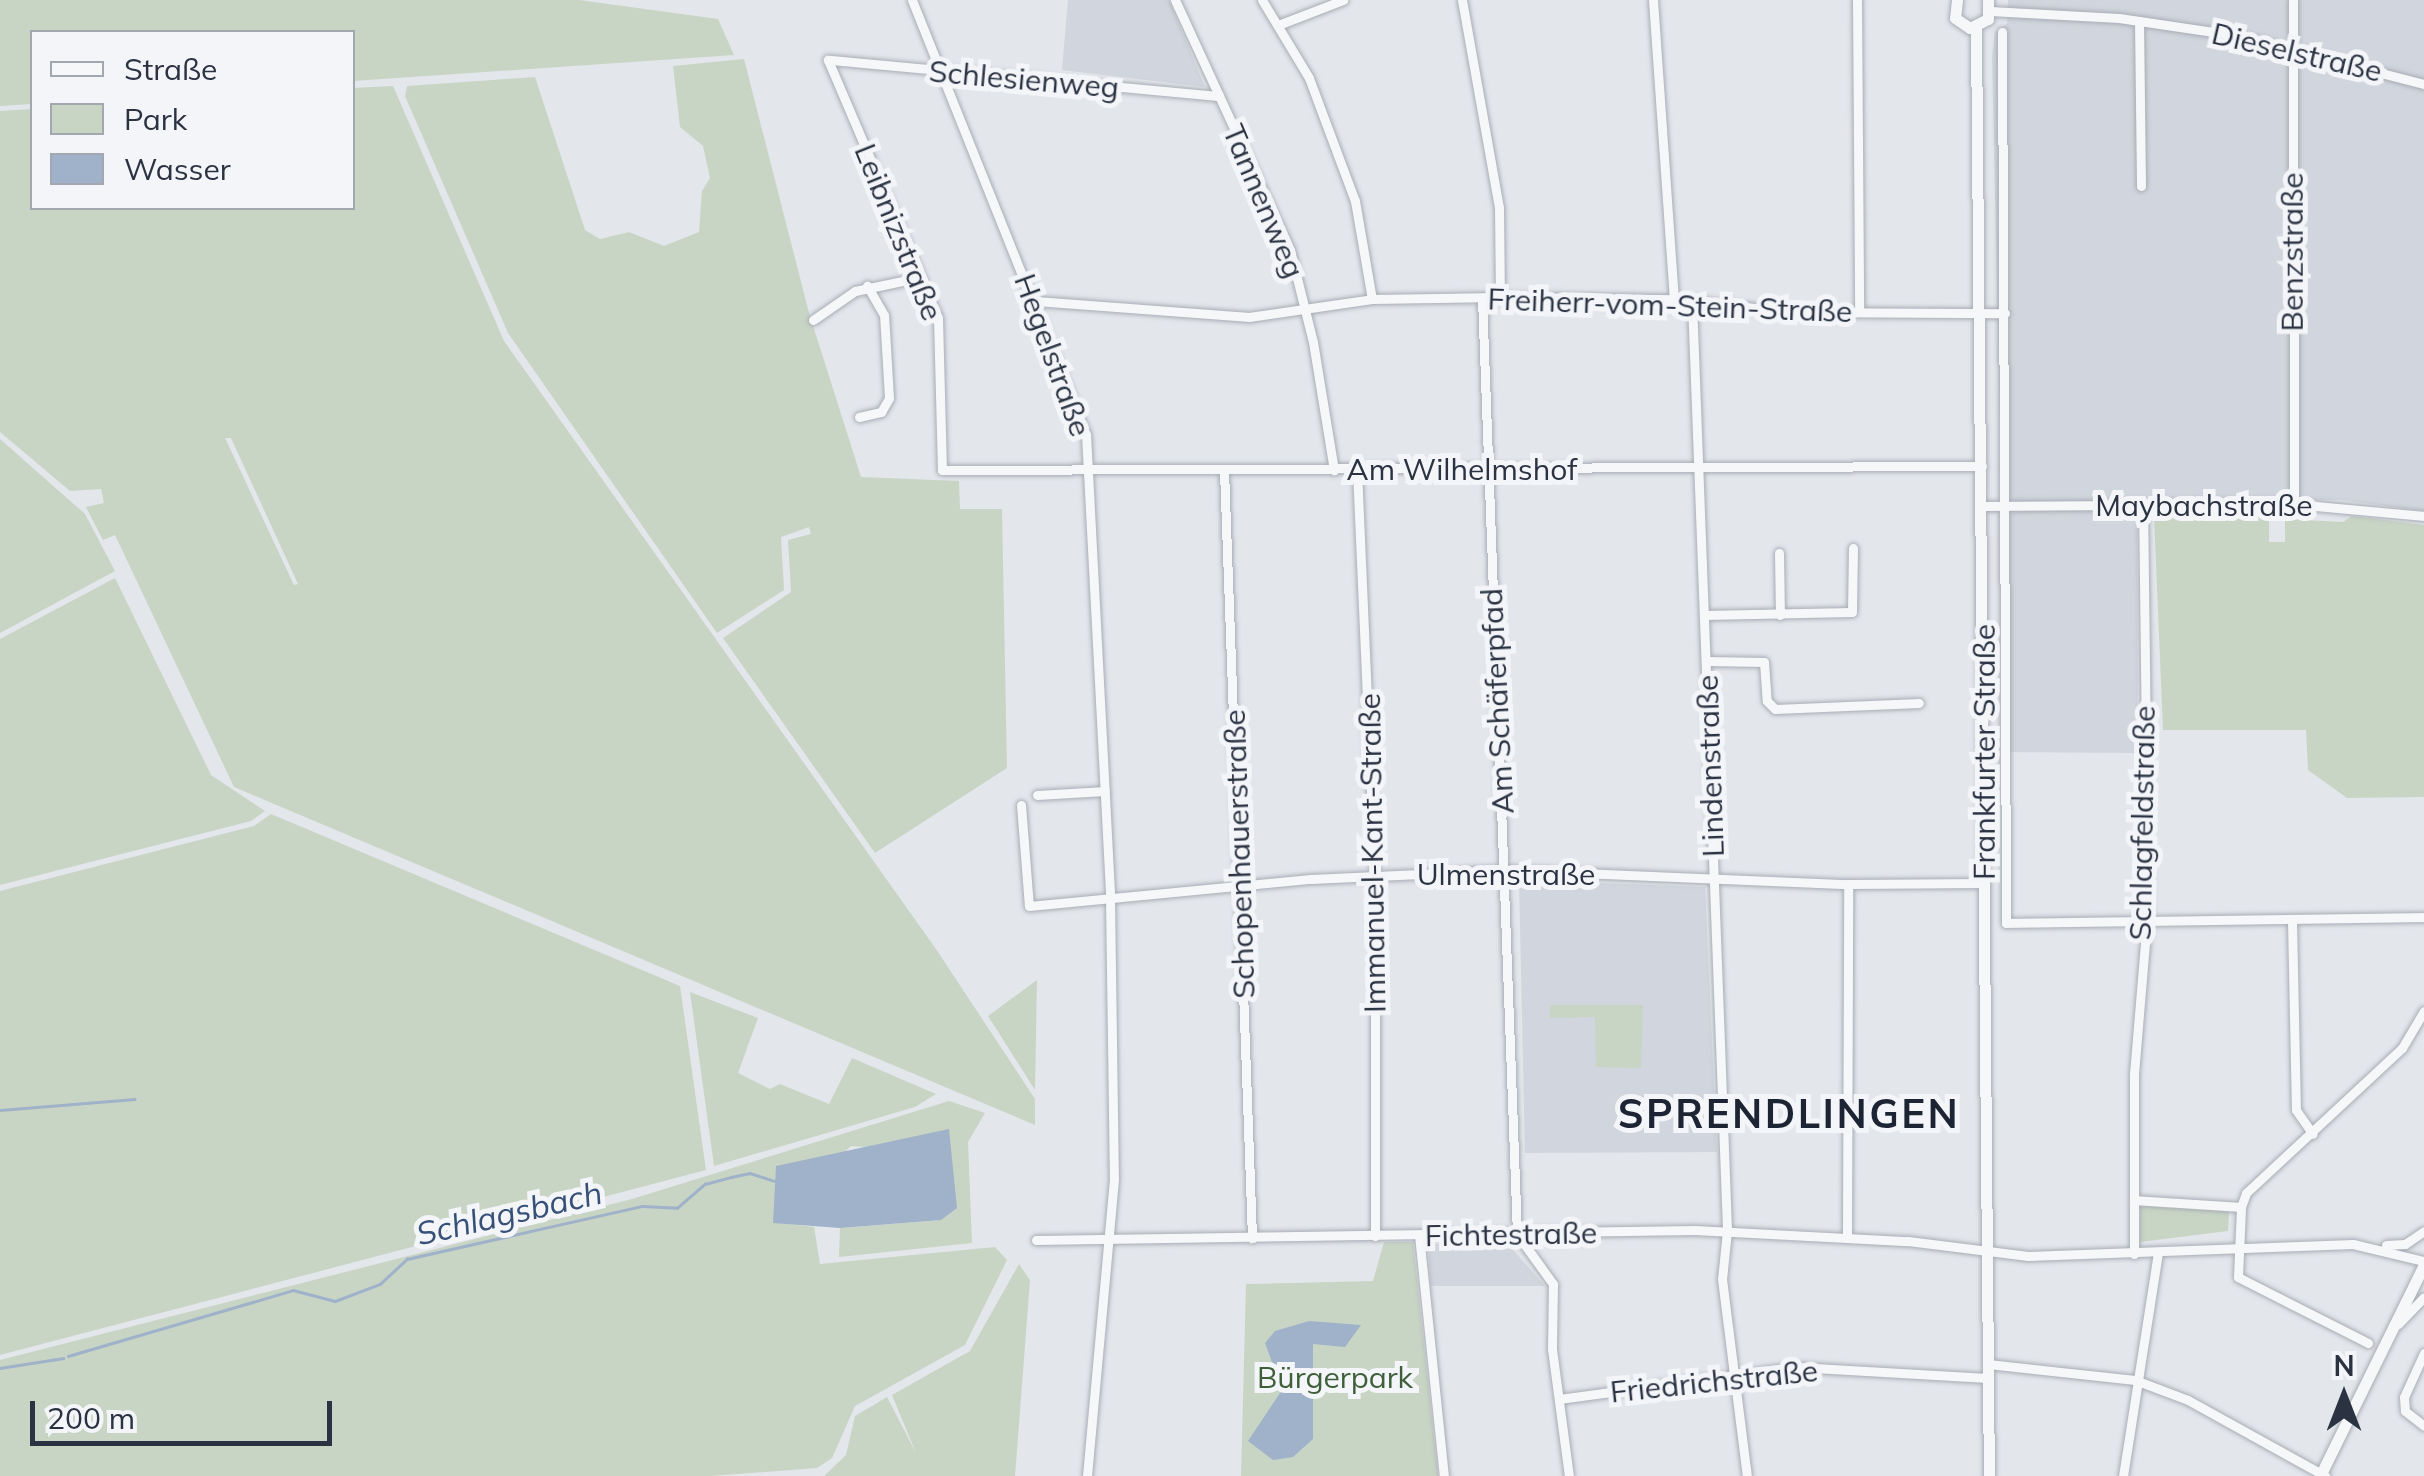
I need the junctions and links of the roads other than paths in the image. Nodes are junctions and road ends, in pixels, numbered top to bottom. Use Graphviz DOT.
graph roads {
  1 [pos="912,0"];
  2 [pos="1175,0"];
  3 [pos="1262,0"];
  4 [pos="1343,0"];
  5 [pos="1462,0"];
  6 [pos="1652,0"];
  7 [pos="1857,0"];
  8 [pos="1957,0"];
  9 [pos="2293,0"];
  10 [pos="1989,6"];
  11 [pos="2139,21"];
  12 [pos="1278,24"];
  13 [pos="1976,28"];
  14 [pos="2002,32"];
  15 [pos="2290,47"];
  16 [pos="828,60"];
  17 [pos="939,70"];
  18 [pos="2424,84"];
  19 [pos="1220,96"];
  20 [pos="2140,186"];
  21 [pos="921,276"];
  22 [pos="867,286"];
  23 [pos="1500,297"];
  24 [pos="1482,298"];
  25 [pos="1372,299"];
  26 [pos="1674,299"];
  27 [pos="1692,301"];
  28 [pos="1036,302"];
  29 [pos="1305,307"];
  30 [pos="1859,312"];
  31 [pos="1983,312"];
  32 [pos="2005,313"];
  33 [pos="813,320"];
  34 [pos="860,417"];
  35 [pos="1982,466"];
  36 [pos="1484,468"];
  37 [pos="1696,468"];
  38 [pos="942,470"];
  39 [pos="1224,470"];
  40 [pos="1334,470"];
  41 [pos="1358,470"];
  42 [pos="1090,473"];
  43 [pos="2294,504"];
  44 [pos="2144,505"];
  45 [pos="1983,506"];
  46 [pos="2008,506"];
  47 [pos="2424,516"];
  48 [pos="1853,548"];
  49 [pos="1779,553"];
  50 [pos="1780,614"];
  51 [pos="1704,616"];
  52 [pos="1706,660"];
  53 [pos="1920,703"];
  54 [pos="1104,791"];
  55 [pos="1037,795"];
  56 [pos="1021,805"];
  57 [pos="1507,870"];
  58 [pos="1375,876"];
  59 [pos="1714,878"];
  60 [pos="1985,883"];
  61 [pos="1848,884"];
  62 [pos="1242,885"];
  63 [pos="1110,898"];
  64 [pos="2424,917"];
  65 [pos="2292,921"];
  66 [pos="2145,922"];
  67 [pos="2424,1011"];
  68 [pos="2313,1134"];
  69 [pos="2134,1200"];
  70 [pos="2241,1207"];
  71 [pos="1727,1231"];
  72 [pos="2424,1231"];
  73 [pos="1517,1234"];
  74 [pos="1418,1235"];
  75 [pos="1375,1236"];
  76 [pos="1847,1237"];
  77 [pos="1252,1238"];
  78 [pos="1106,1239"];
  79 [pos="1036,1240"];
  80 [pos="2235,1245"];
  81 [pos="2369,1245"];
  82 [pos="1986,1251"];
  83 [pos="2158,1252"];
  84 [pos="2134,1254"];
  85 [pos="2424,1263"];
  86 [pos="2424,1297"];
  87 [pos="2396,1326"];
  88 [pos="2368,1343"];
  89 [pos="2424,1353"];
  90 [pos="1988,1364"];
  91 [pos="1734,1374"];
  92 [pos="1988,1378"];
  93 [pos="2139,1381"];
  94 [pos="1559,1399"];
  95 [pos="2424,1426"];
  96 [pos="2322,1475"];
  97 [pos="1087,1476"];
  98 [pos="1444,1476"];
  99 [pos="1570,1476"];
  100 [pos="1747,1476"];
  101 [pos="1989,1476"];
  102 [pos="2123,1476"];
  1 -- 17 [label="street, Hegelstraße"];
  2 -- 19 [label="street, Tannenweg"];
  3 -- 12 [label="street"];
  4 -- 12 [label="street"];
  5 -- 23 [label="street"];
  6 -- 26 [label="street"];
  7 -- 30 [label="street"];
  8 -- 13 [label="street"];
  9 -- 15 [label="street, Benzstraße"];
  10 -- 11 [label="street, Dieselstraße"];
  10 -- 13 [label="street"];
  11 -- 15 [label="street, Dieselstraße"];
  11 -- 20 [label="street"];
  12 -- 25 [label="street"];
  13 -- 31 [label="street, Frankfurter Straße"];
  14 -- 32 [label="street, Frankfurter Straße"];
  15 -- 18 [label="street, Dieselstraße"];
  15 -- 43 [label="street, Benzstraße"];
  16 -- 17 [label="street, Schlesienweg"];
  16 -- 21 [label="street, Leibnizstraße"];
  17 -- 19 [label="street, Schlesienweg"];
  17 -- 28 [label="street, Hegelstraße"];
  19 -- 29 [label="street, Tannenweg"];
  21 -- 22 [label="street"];
  21 -- 38 [label="street, Leibnizstraße"];
  22 -- 33 [label="street"];
  22 -- 34 [label="street"];
  23 -- 24 [label="street, Freiherr-vom-Stein-Straße"];
  23 -- 26 [label="street, Freiherr-vom-Stein-Straße"];
  24 -- 25 [label="street, Freiherr-vom-Stein-Straße"];
  24 -- 36 [label="street, Am Schäferpfad"];
  25 -- 29 [label="street, Freiherr-vom-Stein-Straße"];
  26 -- 27 [label="street, Freiherr-vom-Stein-Straße"];
  27 -- 30 [label="street, Freiherr-vom-Stein-Straße"];
  27 -- 37 [label="street, Lindenstraße"];
  28 -- 29 [label="street, Freiherr-vom-Stein-Straße"];
  28 -- 42 [label="street, Hegelstraße"];
  29 -- 40 [label="street, Tannenweg"];
  30 -- 31 [label="street, Freiherr-vom-Stein-Straße"];
  31 -- 32 [label="street, Freiherr-vom-Stein-Straße"];
  31 -- 35 [label="street, Frankfurter Straße"];
  32 -- 46 [label="street, Frankfurter Straße"];
  35 -- 37 [label="street, Am Wilhelmshof"];
  35 -- 45 [label="street, Frankfurter Straße"];
  36 -- 37 [label="street, Am Wilhelmshof"];
  36 -- 41 [label="street, Am Wilhelmshof"];
  36 -- 57 [label="street, Am Schäferpfad"];
  37 -- 51 [label="street, Lindenstraße"];
  38 -- 42 [label="street, Am Wilhelmshof"];
  39 -- 40 [label="street, Am Wilhelmshof"];
  39 -- 42 [label="street, Am Wilhelmshof"];
  39 -- 62 [label="street, Schopenhauerstraße"];
  40 -- 41 [label="street, Am Wilhelmshof"];
  41 -- 58 [label="street, Immanuel-Kant-Straße"];
  42 -- 54 [label="street, Hegelstraße"];
  43 -- 44 [label="street, Maybachstraße"];
  43 -- 47 [label="street, Maybachstraße"];
  44 -- 46 [label="street, Maybachstraße"];
  44 -- 66 [label="street, Schlagfeldstraße"];
  45 -- 46 [label="street, Maybachstraße"];
  45 -- 60 [label="street, Frankfurter Straße"];
  46 -- 66 [label="street, Frankfurter Straße"];
  48 -- 50 [label="street"];
  49 -- 50 [label="street"];
  50 -- 51 [label="street"];
  51 -- 52 [label="street, Lindenstraße"];
  52 -- 53 [label="street"];
  52 -- 59 [label="street, Lindenstraße"];
  54 -- 55 [label="street"];
  54 -- 63 [label="street, Hegelstraße"];
  56 -- 63 [label="street, Ulmenstraße"];
  57 -- 58 [label="street, Ulmenstraße"];
  57 -- 59 [label="street, Ulmenstraße"];
  57 -- 73 [label="street, Am Schäferpfad"];
  58 -- 62 [label="street, Ulmenstraße"];
  58 -- 75 [label="street, Immanuel-Kant-Straße"];
  59 -- 61 [label="street, Ulmenstraße"];
  59 -- 71 [label="street, Lindenstraße"];
  60 -- 61 [label="street, Ulmenstraße"];
  60 -- 82 [label="street, Frankfurter Straße"];
  61 -- 76 [label="street"];
  62 -- 63 [label="street, Ulmenstraße"];
  62 -- 77 [label="street, Schopenhauerstraße"];
  63 -- 78 [label="street, Hegelstraße"];
  64 -- 65 [label="street"];
  65 -- 66 [label="street"];
  65 -- 68 [label="street"];
  66 -- 69 [label="street, Schlagfeldstraße"];
  67 -- 68 [label="street"];
  68 -- 70 [label="street"];
  69 -- 70 [label="street"];
  69 -- 84 [label="street, Schlagfeldstraße"];
  70 -- 80 [label="street"];
  71 -- 73 [label="street, Fichtestraße"];
  71 -- 76 [label="street, Fichtestraße"];
  71 -- 91 [label="street, Lindenstraße"];
  72 -- 81 [label="street"];
  73 -- 74 [label="street, Fichtestraße"];
  73 -- 94 [label="street"];
  74 -- 75 [label="street, Fichtestraße"];
  74 -- 98 [label="street"];
  75 -- 77 [label="street, Fichtestraße"];
  76 -- 82 [label="street, Fichtestraße"];
  77 -- 78 [label="street, Fichtestraße"];
  78 -- 79 [label="street, Fichtestraße"];
  78 -- 97 [label="street, Hegelstraße"];
  80 -- 81 [label="street, Fichtestraße"];
  80 -- 83 [label="street, Fichtestraße"];
  80 -- 88 [label="street"];
  81 -- 85 [label="street"];
  82 -- 84 [label="street, Fichtestraße"];
  82 -- 90 [label="street, Frankfurter Straße"];
  83 -- 84 [label="street, Fichtestraße"];
  83 -- 93 [label="street"];
  85 -- 87 [label="street"];
  86 -- 87 [label="street"];
  87 -- 96 [label="street"];
  89 -- 95 [label="street"];
  90 -- 92 [label="street, Frankfurter Straße"];
  90 -- 93 [label="street"];
  91 -- 92 [label="street, Friedrichstraße"];
  91 -- 94 [label="street, Friedrichstraße"];
  91 -- 100 [label="street, Lindenstraße"];
  92 -- 101 [label="street, Frankfurter Straße"];
  93 -- 96 [label="street"];
  93 -- 102 [label="street"];
  94 -- 99 [label="street"];
}
